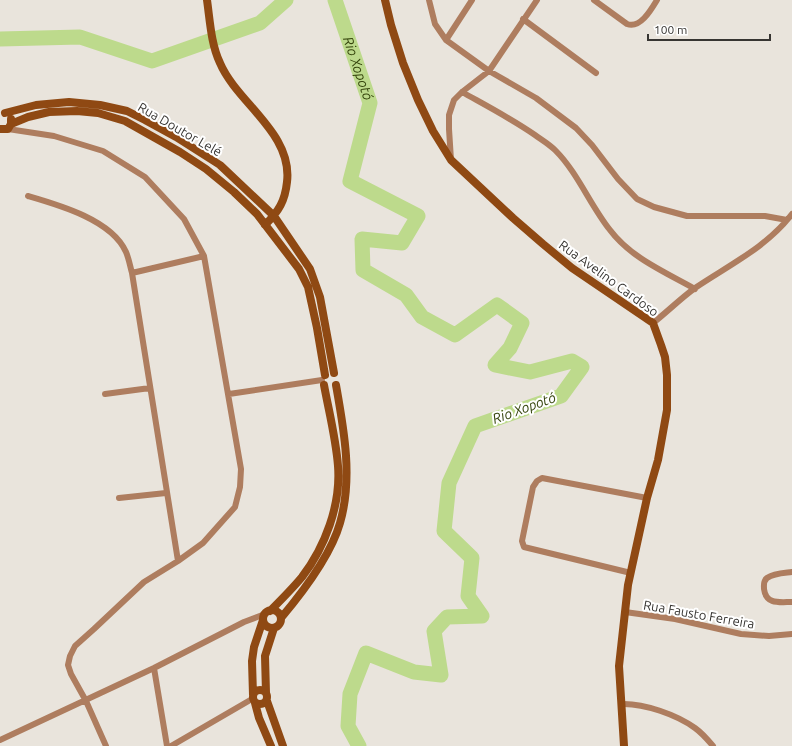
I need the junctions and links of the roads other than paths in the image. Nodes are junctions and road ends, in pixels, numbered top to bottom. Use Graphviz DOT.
graph roads {
  1 [pos="207,0"];
  2 [pos="385,0"];
  3 [pos="429,0"];
  4 [pos="472,0"];
  5 [pos="537,0"];
  6 [pos="594,0"];
  7 [pos="657,0"];
  8 [pos="524,19"];
  9 [pos="446,40"];
  10 [pos="489,71"];
  11 [pos="596,73"];
  12 [pos="462,92"];
  13 [pos="2,113"];
  14 [pos="6,127"];
  15 [pos="451,160"];
  16 [pos="28,196"];
  17 [pos="283,202"];
  18 [pos="266,208"];
  19 [pos="257,214"];
  20 [pos="792,214"];
  21 [pos="274,216"];
  22 [pos="787,220"];
  23 [pos="266,225"];
  24 [pos="204,256"];
  25 [pos="132,273"];
  26 [pos="695,289"];
  27 [pos="653,323"];
  28 [pos="334,373"];
  29 [pos="324,380"];
  30 [pos="336,385"];
  31 [pos="150,388"];
  32 [pos="105,394"];
  33 [pos="229,394"];
  34 [pos="166,493"];
  35 [pos="119,498"];
  36 [pos="647,498"];
  37 [pos="178,561"];
  38 [pos="792,572"];
  39 [pos="630,573"];
  40 [pos="792,602"];
  41 [pos="625,612"];
  42 [pos="266,615"];
  43 [pos="281,618"];
  44 [pos="274,628"];
  45 [pos="792,634"];
  46 [pos="154,668"];
  47 [pos="266,697"];
  48 [pos="254,699"];
  49 [pos="86,701"];
  50 [pos="621,704"];
  51 [pos="0,740"];
  52 [pos="106,746"];
  53 [pos="167,746"];
  54 [pos="171,746"];
  55 [pos="271,746"];
  56 [pos="283,746"];
  57 [pos="624,746"];
  58 [pos="713,746"];
  1 -- 17 [label="street"];
  2 -- 15 [label="street, Rua Avelino Cardoso"];
  3 -- 9 [label="street"];
  4 -- 9 [label="street"];
  5 -- 8 [label="street"];
  6 -- 7 [label="street"];
  8 -- 10 [label="street"];
  8 -- 11 [label="street"];
  9 -- 10 [label="street"];
  10 -- 12 [label="street"];
  10 -- 22 [label="street"];
  12 -- 15 [label="street"];
  12 -- 26 [label="street"];
  13 -- 14 [label="street"];
  13 -- 18 [label="street, Rua Doutor Lelé"];
  14 -- 19 [label="street, Rua Doutor Lelé"];
  14 -- 24 [label="street"];
  15 -- 27 [label="street, Rua Avelino Cardoso"];
  16 -- 25 [label="street"];
  17 -- 18 [label="street"];
  17 -- 21 [label="street"];
  18 -- 19 [label="street"];
  18 -- 21 [label="street, Rua Doutor Lelé"];
  19 -- 23 [label="street, Rua Doutor Lelé"];
  20 -- 22 [label="street"];
  21 -- 23 [label="street"];
  21 -- 28 [label="street, Rua Doutor Lelé"];
  22 -- 26 [label="street"];
  23 -- 29 [label="street, Rua Doutor Lelé"];
  24 -- 25 [label="street"];
  24 -- 33 [label="street"];
  25 -- 31 [label="street"];
  26 -- 27 [label="street"];
  27 -- 36 [label="street, Rua Avelino Cardoso"];
  28 -- 29 [label="street"];
  28 -- 30 [label="street"];
  29 -- 30 [label="street"];
  29 -- 33 [label="street"];
  29 -- 42 [label="street, Rua Doutor Lelé"];
  30 -- 43 [label="street"];
  31 -- 32 [label="street"];
  31 -- 34 [label="street"];
  33 -- 37 [label="street"];
  34 -- 35 [label="street"];
  34 -- 37 [label="street"];
  36 -- 39 [label="street, Rua Avelino Cardoso"];
  36 -- 39 [label="street"];
  37 -- 49 [label="street"];
  38 -- 40 [label="street"];
  39 -- 41 [label="street, Rua Avelino Cardoso"];
  41 -- 45 [label="street, Rua Fausto Ferreira"];
  41 -- 50 [label="street, Rua Avelino Cardoso"];
  42 -- 43 [label="street"];
  42 -- 44 [label="street"];
  42 -- 46 [label="street"];
  42 -- 48 [label="street, Rua Doutor Lelé"];
  43 -- 44 [label="street"];
  44 -- 47 [label="street"];
  46 -- 49 [label="street"];
  46 -- 53 [label="street"];
  47 -- 48 [label="street"];
  47 -- 48 [label="street"];
  47 -- 56 [label="street"];
  48 -- 54 [label="street"];
  48 -- 55 [label="street, Rua Doutor Lelé"];
  49 -- 51 [label="street"];
  49 -- 52 [label="street"];
  50 -- 57 [label="street, Rua Avelino Cardoso"];
  50 -- 58 [label="street"];
}
